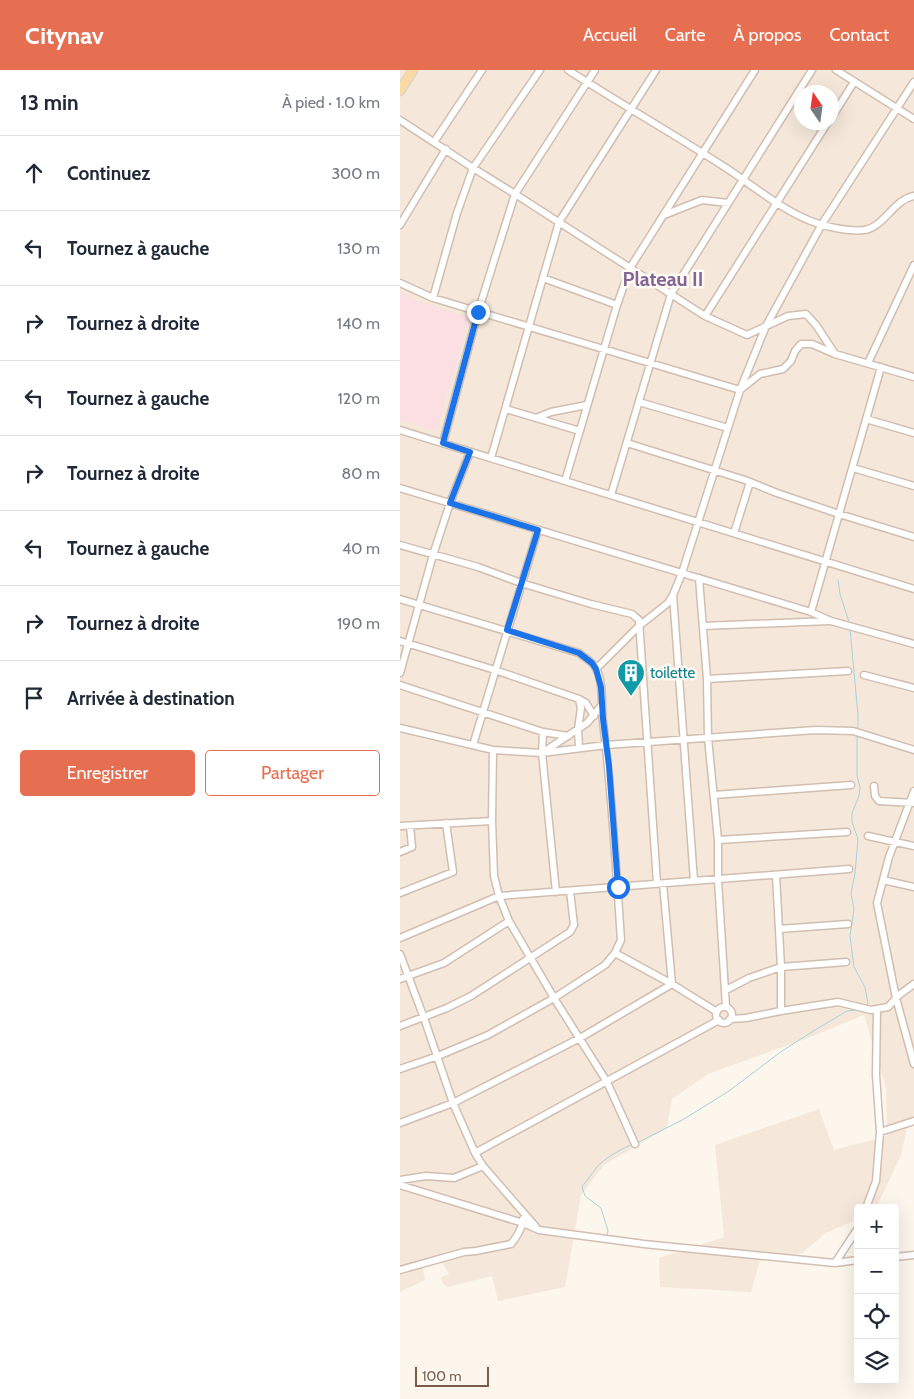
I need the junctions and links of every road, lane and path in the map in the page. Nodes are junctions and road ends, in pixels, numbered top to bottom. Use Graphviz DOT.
graph roads {
  1 [pos="413,70"];
  2 [pos="482,70"];
  3 [pos="540,70"];
  4 [pos="568,70"];
  5 [pos="595,70"];
  6 [pos="656,70"];
  7 [pos="755,70"];
  8 [pos="812,70"];
  9 [pos="836,70"];
  10 [pos="587,82"];
  11 [pos="854,82"];
  12 [pos="914,82"];
  13 [pos="400,91"];
  14 [pos="839,107"];
  15 [pos="897,108"];
  16 [pos="630,110"];
  17 [pos="914,119"];
  18 [pos="400,120"];
  19 [pos="823,130"];
  20 [pos="434,142"];
  21 [pos="446,149"];
  22 [pos="702,153"];
  23 [pos="472,168"];
  24 [pos="743,179"];
  25 [pos="515,194"];
  26 [pos="914,196"];
  27 [pos="728,203"];
  28 [pos="776,203"];
  29 [pos="664,215"];
  30 [pos="559,222"];
  31 [pos="822,224"];
  32 [pos="400,225"];
  33 [pos="914,265"];
  34 [pos="630,268"];
  35 [pos="543,278"];
  36 [pos="400,283"];
  37 [pos="671,294"];
  38 [pos="433,298"];
  39 [pos="617,305"];
  40 [pos="478,312"];
  41 [pos="705,316"];
  42 [pos="766,326"];
  43 [pos="529,327"];
  44 [pos="604,349"];
  45 [pos="835,354"];
  46 [pos="868,363"];
  47 [pos="651,364"];
  48 [pos="881,367"];
  49 [pos="914,377"];
  50 [pos="740,390"];
  51 [pos="639,402"];
  52 [pos="587,405"];
  53 [pos="506,409"];
  54 [pos="536,418"];
  55 [pos="866,419"];
  56 [pos="728,428"];
  57 [pos="400,430"];
  58 [pos="580,431"];
  59 [pos="914,433"];
  60 [pos="443,443"];
  61 [pos="627,443"];
  62 [pos="470,452"];
  63 [pos="491,458"];
  64 [pos="852,468"];
  65 [pos="714,471"];
  66 [pos="565,481"];
  67 [pos="750,482"];
  68 [pos="914,486"];
  69 [pos="400,488"];
  70 [pos="611,495"];
  71 [pos="450,503"];
  72 [pos="839,514"];
  73 [pos="698,522"];
  74 [pos="538,530"];
  75 [pos="734,533"];
  76 [pos="914,537"];
  77 [pos="400,545"];
  78 [pos="433,555"];
  79 [pos="825,562"];
  80 [pos="682,573"];
  81 [pos="699,578"];
  82 [pos="521,583"];
  83 [pos="914,589"];
  84 [pos="673,595"];
  85 [pos="400,599"];
  86 [pos="419,604"];
  87 [pos="811,612"];
  88 [pos="831,621"];
  89 [pos="639,626"];
  90 [pos="703,626"];
  91 [pos="507,630"];
  92 [pos="400,641"];
  93 [pos="408,643"];
  94 [pos="914,644"];
  95 [pos="596,669"];
  96 [pos="495,670"];
  97 [pos="848,671"];
  98 [pos="400,673"];
  99 [pos="864,675"];
  100 [pos="707,679"];
  101 [pos="400,685"];
  102 [pos="914,688"];
  103 [pos="579,699"];
  104 [pos="602,705"];
  105 [pos="484,712"];
  106 [pos="594,716"];
  107 [pos="400,728"];
  108 [pos="578,729"];
  109 [pos="543,732"];
  110 [pos="568,736"];
  111 [pos="708,738"];
  112 [pos="684,741"];
  113 [pos="646,742"];
  114 [pos="473,745"];
  115 [pos="606,745"];
  116 [pos="579,748"];
  117 [pos="492,750"];
  118 [pos="914,750"];
  119 [pos="542,753"];
  120 [pos="851,785"];
  121 [pos="874,786"];
  122 [pos="914,791"];
  123 [pos="714,795"];
  124 [pos="912,802"];
  125 [pos="492,821"];
  126 [pos="446,823"];
  127 [pos="400,826"];
  128 [pos="410,826"];
  129 [pos="847,832"];
  130 [pos="868,836"];
  131 [pos="718,840"];
  132 [pos="895,841"];
  133 [pos="914,846"];
  134 [pos="400,852"];
  135 [pos="849,869"];
  136 [pos="776,875"];
  137 [pos="718,880"];
  138 [pos="883,880"];
  139 [pos="694,881"];
  140 [pos="660,883"];
  141 [pos="618,887"];
  142 [pos="914,887"];
  143 [pos="570,891"];
  144 [pos="556,892"];
  145 [pos="400,893"];
  146 [pos="499,896"];
  147 [pos="509,920"];
  148 [pos="848,924"];
  149 [pos="779,929"];
  150 [pos="400,938"];
  151 [pos="615,953"];
  152 [pos="400,954"];
  153 [pos="530,957"];
  154 [pos="846,962"];
  155 [pos="781,967"];
  156 [pos="408,976"];
  157 [pos="400,979"];
  158 [pos="672,984"];
  159 [pos="914,984"];
  160 [pos="726,990"];
  161 [pos="554,998"];
  162 [pos="896,998"];
  163 [pos="726,1007"];
  164 [pos="878,1009"];
  165 [pos="781,1011"];
  166 [pos="717,1012"];
  167 [pos="424,1018"];
  168 [pos="730,1019"];
  169 [pos="719,1020"];
  170 [pos="400,1026"];
  171 [pos="580,1038"];
  172 [pos="438,1056"];
  173 [pos="914,1064"];
  174 [pos="400,1069"];
  175 [pos="607,1082"];
  176 [pos="452,1103"];
  177 [pos="914,1121"];
  178 [pos="400,1123"];
  179 [pos="880,1132"];
  180 [pos="635,1144"];
  181 [pos="475,1153"];
  182 [pos="483,1166"];
  183 [pos="400,1180"];
  184 [pos="400,1185"];
  185 [pos="867,1204"];
  186 [pos="522,1210"];
  187 [pos="523,1223"];
  188 [pos="539,1230"];
  189 [pos="854,1234"];
  190 [pos="914,1255"];
  191 [pos="899,1257"];
  192 [pos="854,1261"];
  193 [pos="835,1263"];
  194 [pos="400,1270"];
  1 -- 13 [label="main road"];
  2 -- 20 [label="street"];
  3 -- 23 [label="street"];
  4 -- 10 [label="street"];
  5 -- 10 [label="street"];
  6 -- 16 [label="street"];
  7 -- 22 [label="street"];
  8 -- 24 [label="street"];
  9 -- 11 [label="street"];
  10 -- 16 [label="street"];
  10 -- 25 [label="street"];
  11 -- 14 [label="street"];
  11 -- 15 [label="street"];
  12 -- 15 [label="street"];
  15 -- 17 [label="street"];
  15 -- 31 [label="street"];
  16 -- 22 [label="street"];
  16 -- 30 [label="street"];
  18 -- 20 [label="street"];
  19 -- 28 [label="street"];
  20 -- 21 [label="street"];
  21 -- 23 [label="street"];
  21 -- 32 [label="street"];
  22 -- 24 [label="street"];
  22 -- 29 [label="street"];
  23 -- 25 [label="street"];
  23 -- 38 [label="street"];
  24 -- 27 [label="street"];
  24 -- 28 [label="street"];
  25 -- 30 [label="street"];
  25 -- 40 [label="street"];
  26 -- 31 [label="street"];
  27 -- 29 [label="street"];
  27 -- 37 [label="street"];
  28 -- 31 [label="street"];
  28 -- 41 [label="street"];
  29 -- 34 [label="street"];
  30 -- 34 [label="street"];
  30 -- 35 [label="street"];
  31 -- 42 [label="street"];
  33 -- 46 [label="street"];
  34 -- 37 [label="street"];
  34 -- 39 [label="street"];
  35 -- 39 [label="street"];
  35 -- 43 [label="street"];
  36 -- 38 [label="street"];
  37 -- 41 [label="street"];
  37 -- 47 [label="street"];
  38 -- 40 [label="street"];
  39 -- 44 [label="street"];
  40 -- 43 [label="street"];
  40 -- 60 [label="street"];
  41 -- 42 [label="street"];
  42 -- 45 [label="street"];
  42 -- 50 [label="street"];
  43 -- 44 [label="street"];
  43 -- 53 [label="street"];
  44 -- 47 [label="street"];
  44 -- 52 [label="street"];
  45 -- 46 [label="street"];
  45 -- 50 [label="street"];
  46 -- 48 [label="street"];
  47 -- 50 [label="street"];
  47 -- 51 [label="street"];
  48 -- 49 [label="street"];
  48 -- 55 [label="street"];
  50 -- 56 [label="street"];
  51 -- 56 [label="street"];
  51 -- 61 [label="street"];
  52 -- 54 [label="street"];
  52 -- 58 [label="street"];
  53 -- 54 [label="street"];
  53 -- 63 [label="street"];
  54 -- 58 [label="street"];
  55 -- 59 [label="street"];
  55 -- 64 [label="street"];
  56 -- 65 [label="street"];
  57 -- 60 [label="street"];
  58 -- 66 [label="street"];
  60 -- 62 [label="street"];
  61 -- 65 [label="street"];
  61 -- 70 [label="street"];
  62 -- 63 [label="street"];
  62 -- 71 [label="street"];
  63 -- 66 [label="street"];
  64 -- 68 [label="street"];
  64 -- 72 [label="street"];
  65 -- 67 [label="street"];
  65 -- 73 [label="street"];
  66 -- 70 [label="street"];
  67 -- 72 [label="street"];
  67 -- 75 [label="street"];
  69 -- 71 [label="street"];
  70 -- 73 [label="street"];
  71 -- 74 [label="street"];
  71 -- 78 [label="street"];
  72 -- 76 [label="street"];
  72 -- 79 [label="street"];
  73 -- 75 [label="street"];
  73 -- 80 [label="street"];
  74 -- 80 [label="street"];
  74 -- 82 [label="street"];
  75 -- 79 [label="street"];
  77 -- 78 [label="street"];
  78 -- 82 [label="street"];
  78 -- 86 [label="street"];
  79 -- 83 [label="street"];
  79 -- 87 [label="street"];
  80 -- 81 [label="street"];
  80 -- 84 [label="street"];
  81 -- 87 [label="street"];
  81 -- 90 [label="street"];
  82 -- 89 [label="street"];
  82 -- 91 [label="street"];
  84 -- 89 [label="street"];
  84 -- 112 [label="street"];
  85 -- 86 [label="street"];
  86 -- 91 [label="street"];
  86 -- 93 [label="street"];
  87 -- 88 [label="street"];
  88 -- 90 [label="street"];
  88 -- 94 [label="street"];
  89 -- 95 [label="street"];
  89 -- 113 [label="street"];
  90 -- 100 [label="street"];
  91 -- 95 [label="street"];
  91 -- 96 [label="street"];
  92 -- 93 [label="street"];
  93 -- 96 [label="street"];
  93 -- 98 [label="street"];
  95 -- 104 [label="street"];
  96 -- 103 [label="street"];
  96 -- 105 [label="street"];
  97 -- 100 [label="street"];
  99 -- 102 [label="street"];
  100 -- 111 [label="street"];
  101 -- 105 [label="street"];
  103 -- 106 [label="street"];
  103 -- 108 [label="street"];
  104 -- 106 [label="street"];
  104 -- 115 [label="street"];
  105 -- 109 [label="street"];
  105 -- 114 [label="street"];
  106 -- 108 [label="street"];
  107 -- 114 [label="street"];
  108 -- 110 [label="street"];
  108 -- 116 [label="street"];
  109 -- 110 [label="street"];
  109 -- 119 [label="street"];
  110 -- 119 [label="street"];
  111 -- 112 [label="street"];
  111 -- 118 [label="street"];
  111 -- 123 [label="street"];
  112 -- 113 [label="street"];
  112 -- 139 [label="street"];
  113 -- 115 [label="street"];
  113 -- 140 [label="street"];
  114 -- 117 [label="street"];
  115 -- 116 [label="street"];
  115 -- 141 [label="street"];
  116 -- 119 [label="street"];
  117 -- 119 [label="street"];
  117 -- 125 [label="street"];
  119 -- 144 [label="street"];
  120 -- 123 [label="street"];
  121 -- 124 [label="street"];
  122 -- 124 [label="street"];
  123 -- 131 [label="street"];
  124 -- 132 [label="street"];
  125 -- 126 [label="street"];
  125 -- 146 [label="street"];
  126 -- 128 [label="street"];
  126 -- 145 [label="street"];
  127 -- 128 [label="street"];
  128 -- 134 [label="street"];
  129 -- 131 [label="street"];
  130 -- 132 [label="street"];
  131 -- 137 [label="street"];
  132 -- 133 [label="street"];
  132 -- 138 [label="street"];
  135 -- 136 [label="street"];
  136 -- 137 [label="street"];
  136 -- 149 [label="street"];
  137 -- 139 [label="street"];
  137 -- 160 [label="street"];
  138 -- 142 [label="street"];
  138 -- 162 [label="street"];
  139 -- 140 [label="street"];
  140 -- 141 [label="street"];
  140 -- 158 [label="street"];
  141 -- 143 [label="street"];
  141 -- 151 [label="street"];
  143 -- 144 [label="street"];
  143 -- 153 [label="street"];
  144 -- 146 [label="street"];
  146 -- 147 [label="street"];
  146 -- 150 [label="street"];
  147 -- 153 [label="street"];
  147 -- 156 [label="street"];
  148 -- 149 [label="street"];
  149 -- 155 [label="street"];
  151 -- 158 [label="street"];
  151 -- 161 [label="street"];
  152 -- 156 [label="street"];
  153 -- 161 [label="street"];
  153 -- 167 [label="street"];
  154 -- 155 [label="street"];
  155 -- 160 [label="street"];
  155 -- 165 [label="street"];
  156 -- 157 [label="street"];
  156 -- 167 [label="street"];
  158 -- 166 [label="street"];
  158 -- 171 [label="street"];
  159 -- 162 [label="street"];
  160 -- 163 [label="street"];
  161 -- 171 [label="street"];
  161 -- 172 [label="street"];
  162 -- 164 [label="street"];
  162 -- 173 [label="street"];
  163 -- 166 [label="street"];
  163 -- 168 [label="street"];
  164 -- 165 [label="street"];
  164 -- 179 [label="street"];
  165 -- 168 [label="street"];
  166 -- 169 [label="street"];
  167 -- 170 [label="street"];
  167 -- 172 [label="street"];
  168 -- 169 [label="street"];
  169 -- 175 [label="street"];
  171 -- 175 [label="street"];
  171 -- 176 [label="street"];
  172 -- 174 [label="street"];
  172 -- 176 [label="street"];
  175 -- 180 [label="street"];
  175 -- 181 [label="street"];
  176 -- 178 [label="street"];
  176 -- 181 [label="street"];
  177 -- 179 [label="street"];
  179 -- 185 [label="street"];
  181 -- 182 [label="street"];
  182 -- 183 [label="street"];
  182 -- 186 [label="street"];
  184 -- 187 [label="street"];
  186 -- 187 [label="street"];
  186 -- 188 [label="street"];
  187 -- 188 [label="street"];
  187 -- 194 [label="street"];
  188 -- 193 [label="street"];
  189 -- 193 [label="street"];
  190 -- 191 [label="street"];
  192 -- 193 [label="street"];
}
